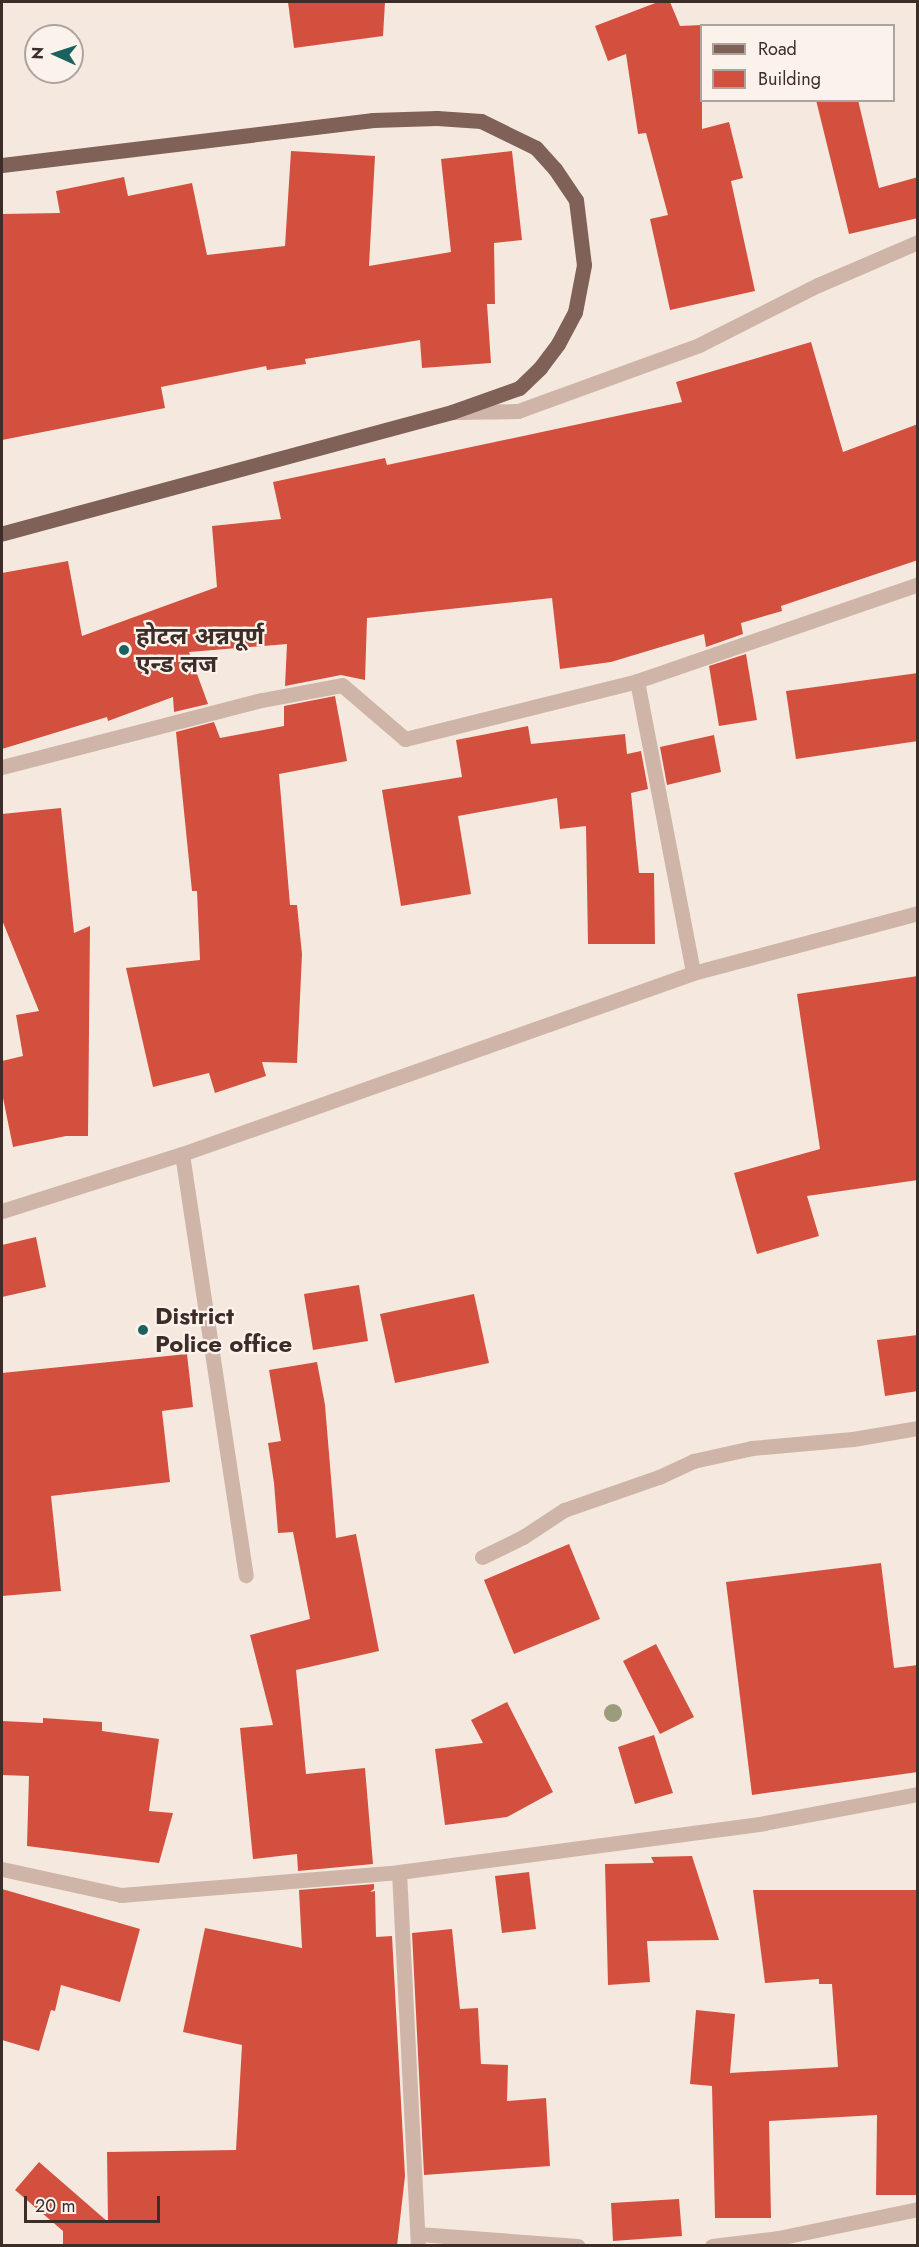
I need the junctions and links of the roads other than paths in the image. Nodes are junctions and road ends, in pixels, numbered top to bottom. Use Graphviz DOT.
graph roads {
  1 [pos="2,165"];
  2 [pos="918,243"];
  3 [pos="452,412"];
  4 [pos="2,533"];
  5 [pos="918,584"];
  6 [pos="637,681"];
  7 [pos="2,767"];
  8 [pos="918,914"];
  9 [pos="693,974"];
  10 [pos="182,1154"];
  11 [pos="2,1211"];
  12 [pos="918,1428"];
  13 [pos="482,1557"];
  14 [pos="246,1575"];
  15 [pos="918,1794"];
  16 [pos="2,1869"];
  17 [pos="399,1872"];
  18 [pos="918,2210"];
  19 [pos="418,2240"];
  20 [pos="578,2246"];
  21 [pos="712,2246"];
  1 -- 3 [label="main road"];
  2 -- 3 [label="street"];
  3 -- 4 [label="main road"];
  5 -- 6 [label="street"];
  6 -- 7 [label="street"];
  6 -- 9 [label="street"];
  8 -- 9 [label="street"];
  9 -- 10 [label="street"];
  10 -- 11 [label="street"];
  10 -- 14 [label="street"];
  12 -- 13 [label="street"];
  15 -- 17 [label="street"];
  16 -- 17 [label="street"];
  17 -- 19 [label="street"];
  18 -- 21 [label="street"];
  19 -- 20 [label="street"];
}
